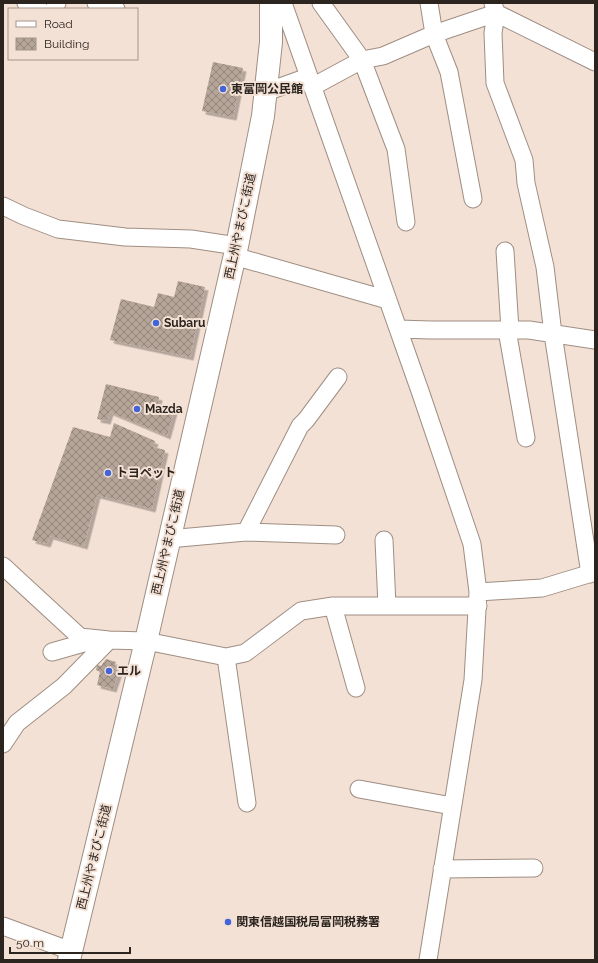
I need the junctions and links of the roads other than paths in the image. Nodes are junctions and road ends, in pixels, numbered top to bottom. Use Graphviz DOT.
graph roads {
  1 [pos="26,3"];
  2 [pos="96,3"];
  3 [pos="272,3"];
  4 [pos="283,3"];
  5 [pos="322,3"];
  6 [pos="429,3"];
  7 [pos="495,7"];
  8 [pos="37,8"];
  9 [pos="113,8"];
  10 [pos="434,34"];
  11 [pos="362,60"];
  12 [pos="595,62"];
  13 [pos="310,82"];
  14 [pos="266,92"];
  15 [pos="473,199"];
  16 [pos="3,206"];
  17 [pos="406,222"];
  18 [pos="236,251"];
  19 [pos="505,251"];
  20 [pos="388,300"];
  21 [pos="398,329"];
  22 [pos="508,330"];
  23 [pos="553,334"];
  24 [pos="595,340"];
  25 [pos="338,377"];
  26 [pos="526,438"];
  27 [pos="246,532"];
  28 [pos="336,536"];
  29 [pos="168,539"];
  30 [pos="384,540"];
  31 [pos="592,573"];
  32 [pos="7,575"];
  33 [pos="478,599"];
  34 [pos="333,606"];
  35 [pos="387,606"];
  36 [pos="103,640"];
  37 [pos="146,641"];
  38 [pos="52,652"];
  39 [pos="226,657"];
  40 [pos="356,688"];
  41 [pos="3,744"];
  42 [pos="359,789"];
  43 [pos="247,803"];
  44 [pos="452,806"];
  45 [pos="534,868"];
  46 [pos="442,869"];
  47 [pos="3,926"];
  48 [pos="70,955"];
  49 [pos="428,960"];
  1 -- 8 [label="street"];
  2 -- 9 [label="street"];
  3 -- 14 [label="highway, 西上州やまびこ街道"];
  4 -- 13 [label="street"];
  5 -- 11 [label="street"];
  6 -- 10 [label="street"];
  7 -- 10 [label="street"];
  7 -- 12 [label="street"];
  7 -- 23 [label="street"];
  10 -- 11 [label="street"];
  10 -- 15 [label="street"];
  11 -- 13 [label="street"];
  11 -- 17 [label="street"];
  13 -- 14 [label="street"];
  13 -- 20 [label="street"];
  14 -- 18 [label="highway, 西上州やまびこ街道"];
  16 -- 18 [label="street"];
  18 -- 20 [label="street"];
  18 -- 29 [label="highway, 西上州やまびこ街道"];
  19 -- 22 [label="street"];
  20 -- 21 [label="street"];
  21 -- 22 [label="street"];
  21 -- 33 [label="street"];
  22 -- 23 [label="street"];
  22 -- 26 [label="street"];
  23 -- 24 [label="street"];
  23 -- 31 [label="street"];
  25 -- 27 [label="street"];
  27 -- 28 [label="street"];
  27 -- 29 [label="street"];
  29 -- 37 [label="highway, 西上州やまびこ街道"];
  30 -- 35 [label="street"];
  31 -- 33 [label="street"];
  32 -- 36 [label="street"];
  33 -- 35 [label="street"];
  33 -- 44 [label="street"];
  34 -- 35 [label="street"];
  34 -- 39 [label="street"];
  34 -- 40 [label="street"];
  36 -- 37 [label="street"];
  36 -- 38 [label="street"];
  36 -- 41 [label="street"];
  37 -- 39 [label="street"];
  37 -- 48 [label="highway, 西上州やまびこ街道"];
  39 -- 43 [label="street"];
  42 -- 44 [label="street"];
  44 -- 46 [label="street"];
  45 -- 46 [label="street"];
  46 -- 49 [label="street"];
  47 -- 48 [label="street"];
}
